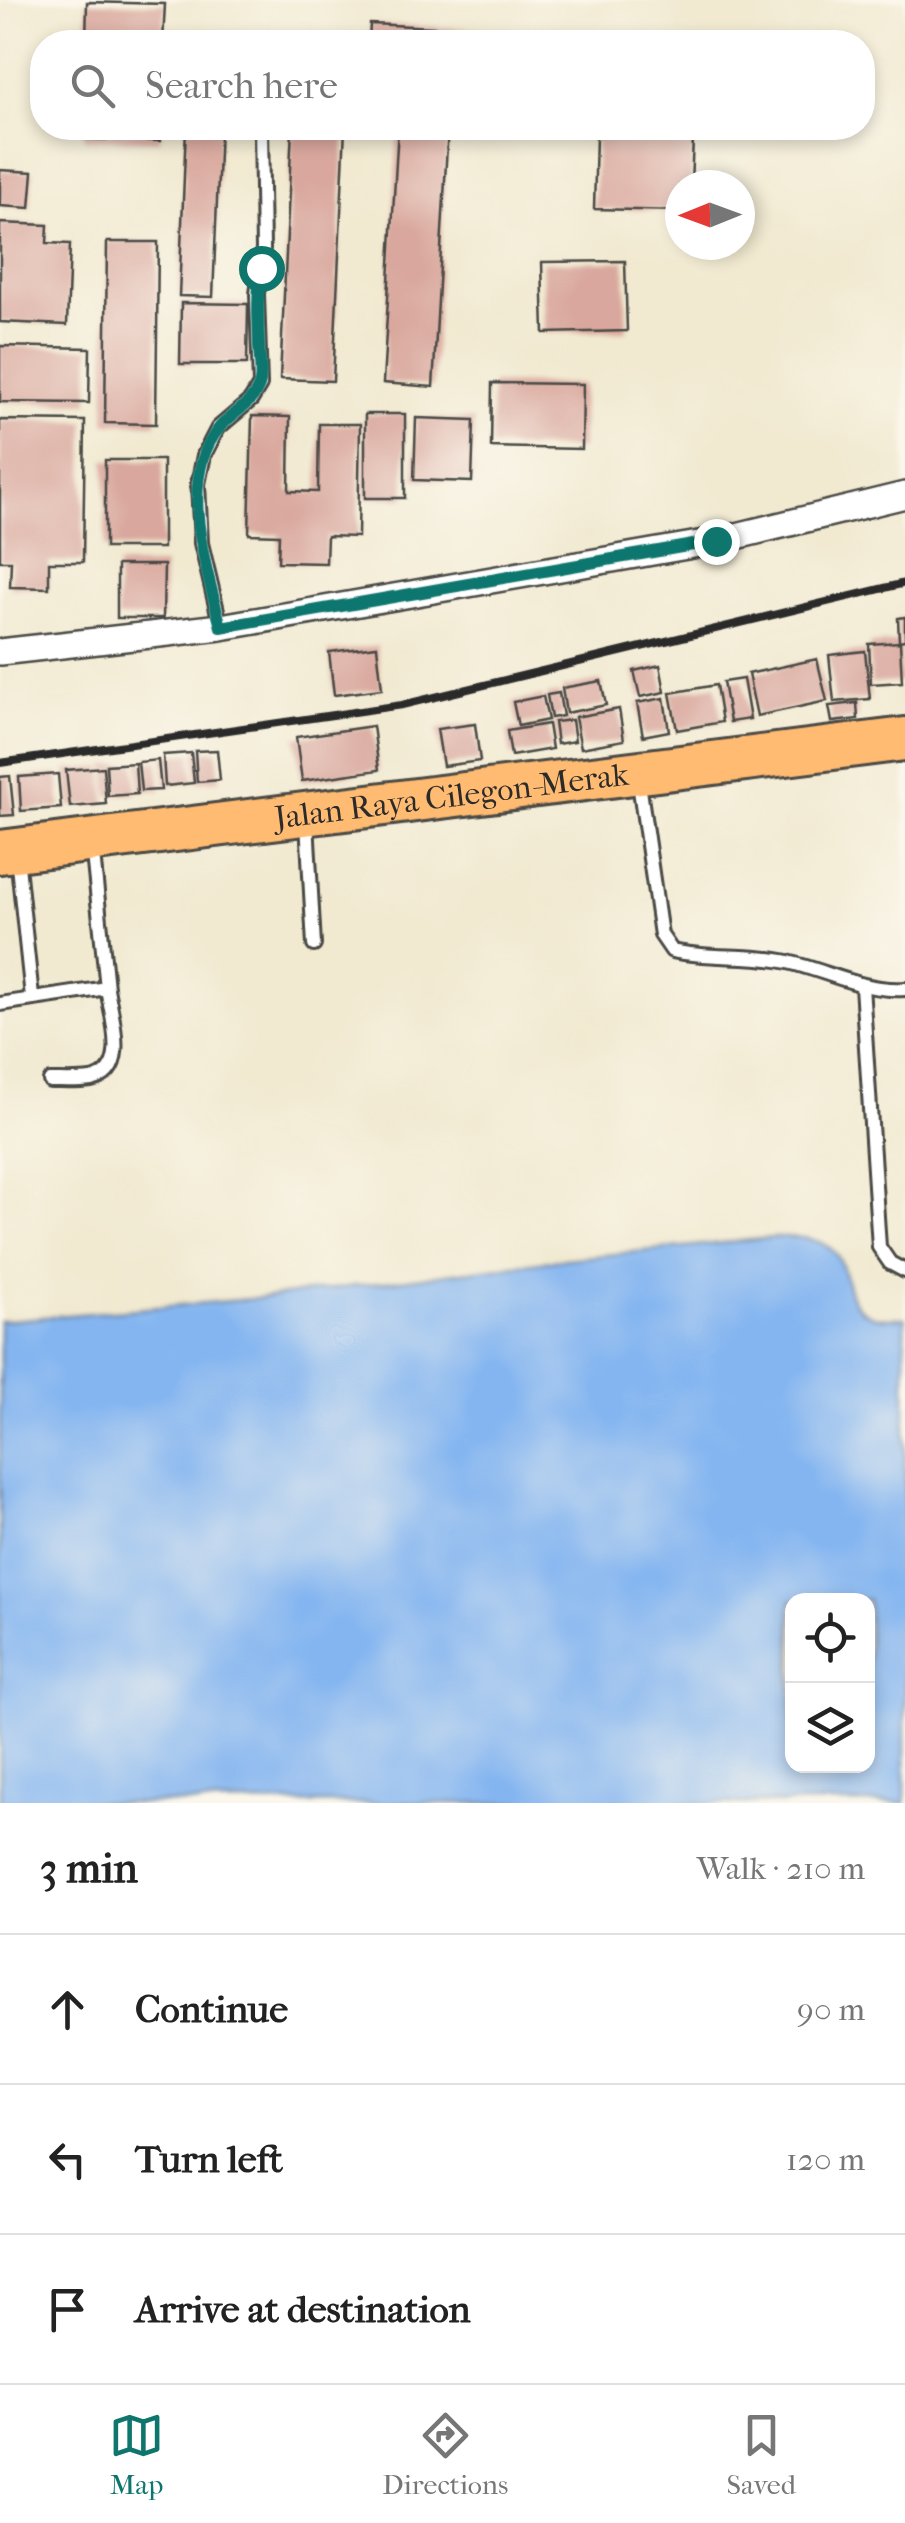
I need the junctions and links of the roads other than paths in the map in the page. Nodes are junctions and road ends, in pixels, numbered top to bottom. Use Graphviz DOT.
graph roads {
  1 [pos="261,140"];
  2 [pos="905,495"];
  3 [pos="221,627"];
  4 [pos="0,652"];
  5 [pos="905,739"];
  6 [pos="638,774"];
  7 [pos="306,814"];
  8 [pos="92,842"];
  9 [pos="8,851"];
  10 [pos="314,946"];
  11 [pos="862,986"];
  12 [pos="107,988"];
  13 [pos="905,989"];
  14 [pos="32,997"];
  15 [pos="0,1004"];
  16 [pos="50,1081"];
  17 [pos="905,1271"];
  1 -- 3 [label="lane"];
  2 -- 3 [label="street"];
  3 -- 4 [label="street"];
  5 -- 6 [label="highway, Jalan Raya Cilegon-Merak"];
  6 -- 7 [label="highway, Jalan Raya Cilegon-Merak"];
  6 -- 11 [label="lane"];
  7 -- 8 [label="highway, Jalan Raya Cilegon-Merak"];
  7 -- 10 [label="lane"];
  8 -- 9 [label="highway, Jalan Raya Cilegon-Merak"];
  8 -- 12 [label="lane"];
  9 -- 14 [label="lane"];
  11 -- 13 [label="lane"];
  11 -- 17 [label="lane"];
  12 -- 14 [label="lane"];
  12 -- 16 [label="lane"];
  14 -- 15 [label="lane"];
}
